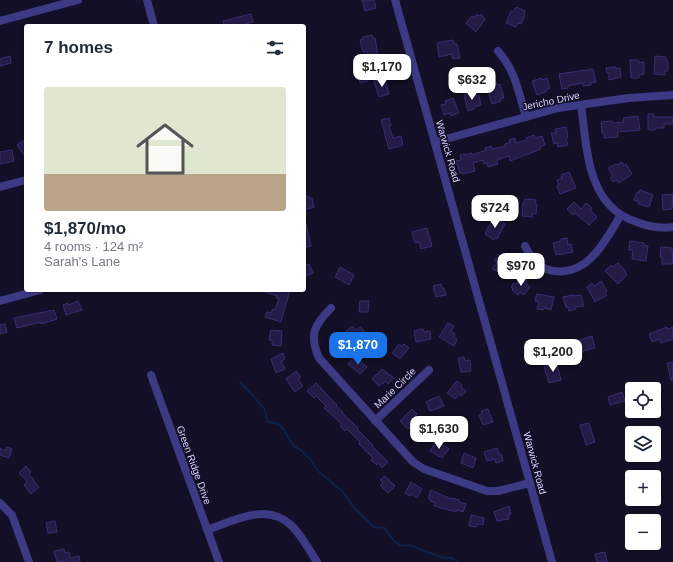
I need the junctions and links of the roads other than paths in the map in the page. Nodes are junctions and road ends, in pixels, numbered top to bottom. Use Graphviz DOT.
graph roads {
  1 [pos="78,0"];
  2 [pos="147,0"];
  3 [pos="395,0"];
  4 [pos="0,21"];
  5 [pos="153,24"];
  6 [pos="498,51"];
  7 [pos="673,95"];
  8 [pos="581,104"];
  9 [pos="526,117"];
  10 [pos="435,142"];
  11 [pos="24,181"];
  12 [pos="0,187"];
  13 [pos="621,215"];
  14 [pos="673,227"];
  15 [pos="525,246"];
  16 [pos="33,292"];
  17 [pos="0,301"];
  18 [pos="331,308"];
  19 [pos="429,370"];
  20 [pos="150,375"];
  21 [pos="375,421"];
  22 [pos="530,483"];
  23 [pos="0,503"];
  24 [pos="208,530"];
  25 [pos="29,562"];
  26 [pos="219,562"];
  27 [pos="317,562"];
  28 [pos="552,562"];
  1 -- 4 [label="street"];
  2 -- 5 [label="street"];
  3 -- 10 [label="street, Warwick Road"];
  6 -- 9 [label="street"];
  7 -- 8 [label="street, Jericho Drive"];
  8 -- 9 [label="street, Jericho Drive"];
  8 -- 13 [label="street"];
  9 -- 10 [label="street, Jericho Drive"];
  10 -- 22 [label="street, Warwick Road"];
  11 -- 12 [label="street"];
  13 -- 14 [label="street"];
  13 -- 15 [label="street"];
  16 -- 17 [label="street"];
  18 -- 21 [label="street"];
  19 -- 21 [label="street, Marie Circle"];
  20 -- 24 [label="street, Green Ridge Drive"];
  21 -- 22 [label="street"];
  22 -- 28 [label="street, Warwick Road"];
  23 -- 25 [label="street"];
  24 -- 26 [label="street, Green Ridge Drive"];
  24 -- 27 [label="street"];
}
